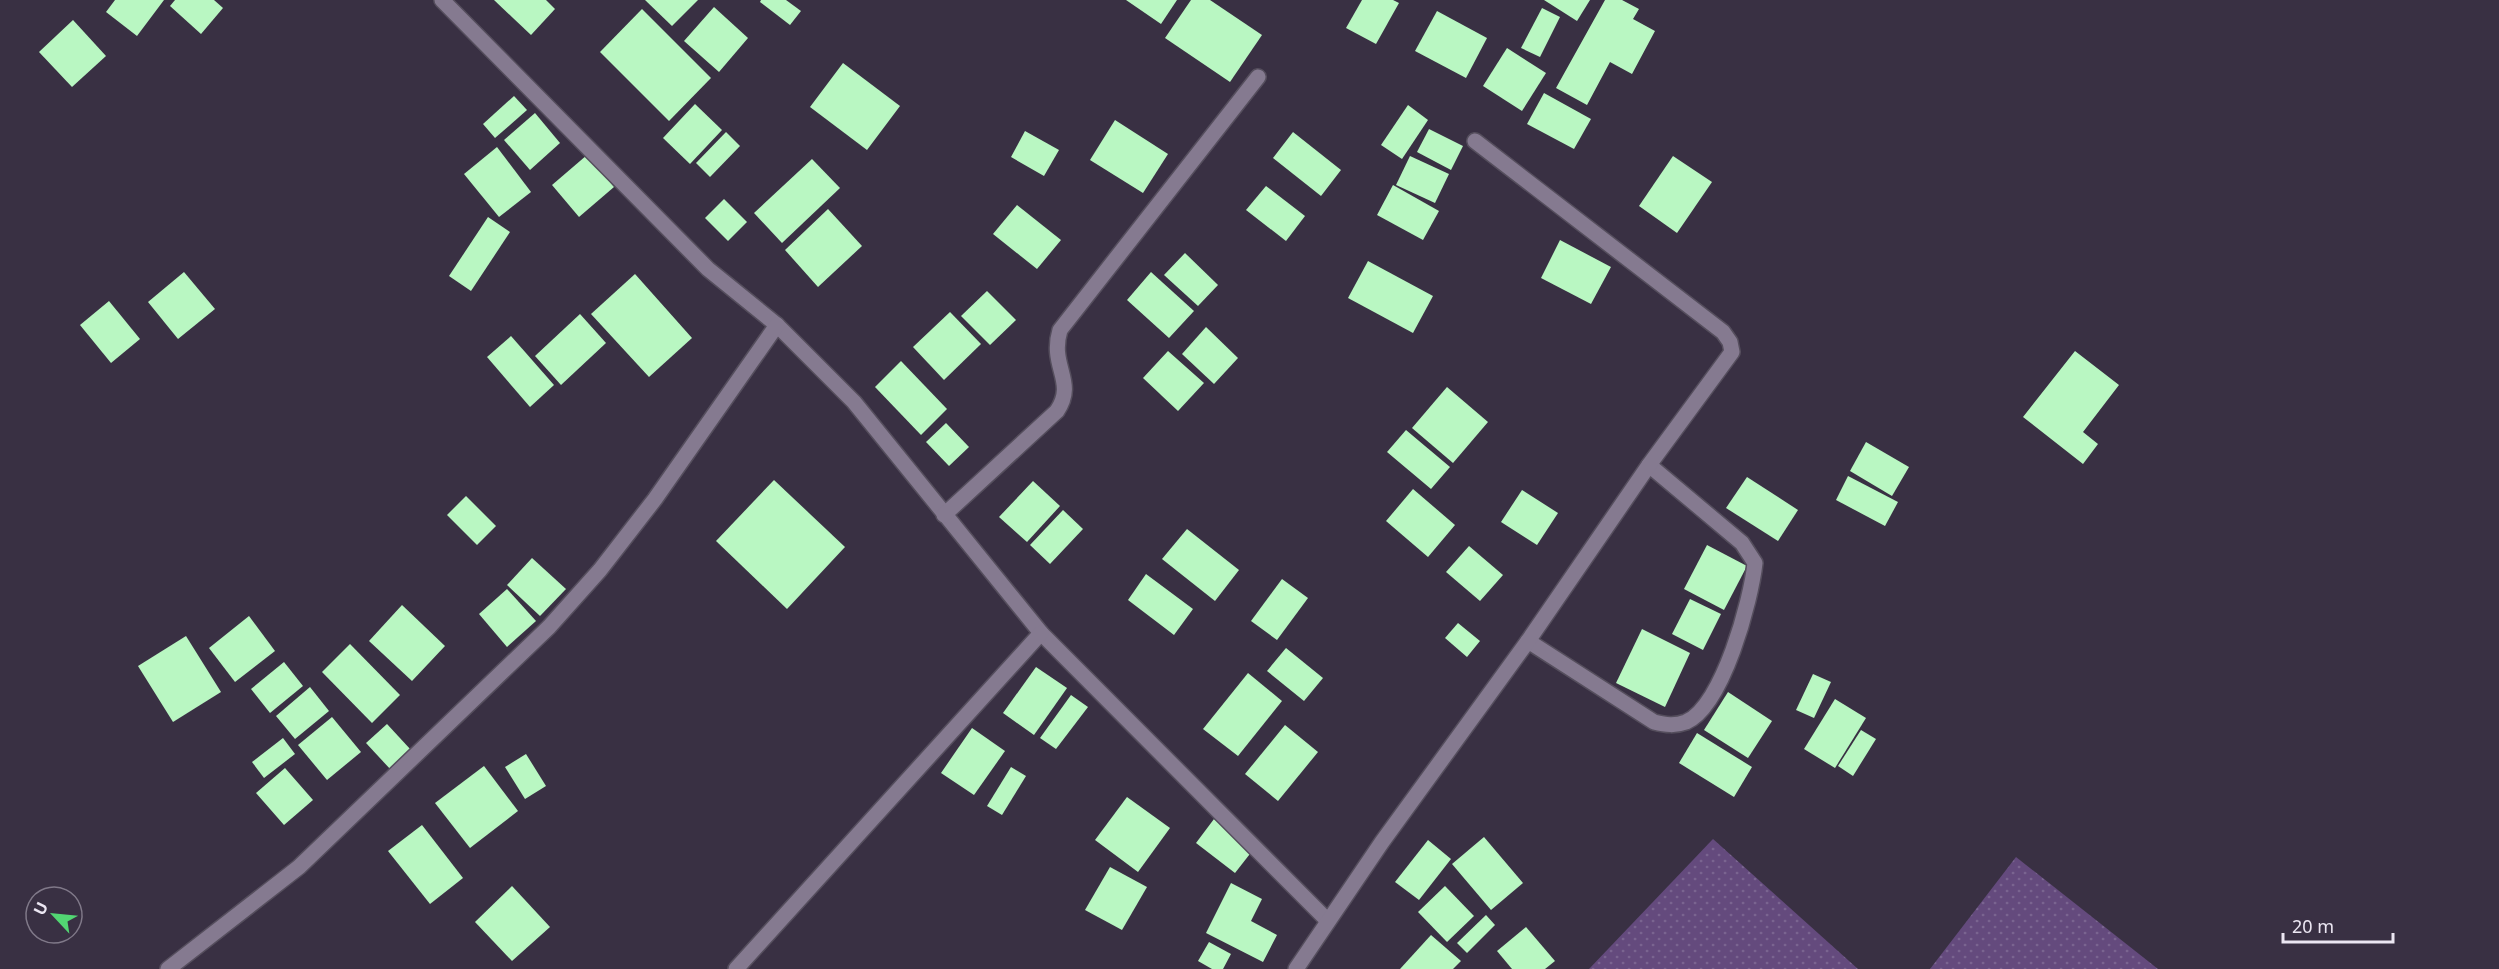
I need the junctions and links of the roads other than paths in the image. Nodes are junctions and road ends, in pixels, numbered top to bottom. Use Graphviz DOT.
graph roads {
  1 [pos="442,0"];
  2 [pos="1258,76"];
  3 [pos="1475,141"];
  4 [pos="777,325"];
  5 [pos="1649,465"];
  6 [pos="944,515"];
  7 [pos="1041,633"];
  8 [pos="1528,641"];
  9 [pos="1328,921"];
  10 [pos="168,969"];
  11 [pos="736,969"];
  12 [pos="1296,969"];
  1 -- 4 [label="street"];
  2 -- 6 [label="street"];
  3 -- 5 [label="street"];
  4 -- 6 [label="street"];
  4 -- 10 [label="street"];
  5 -- 8 [label="street"];
  5 -- 8 [label="street"];
  6 -- 7 [label="street"];
  7 -- 9 [label="street"];
  7 -- 11 [label="street"];
  8 -- 9 [label="street"];
  9 -- 12 [label="street"];
}
